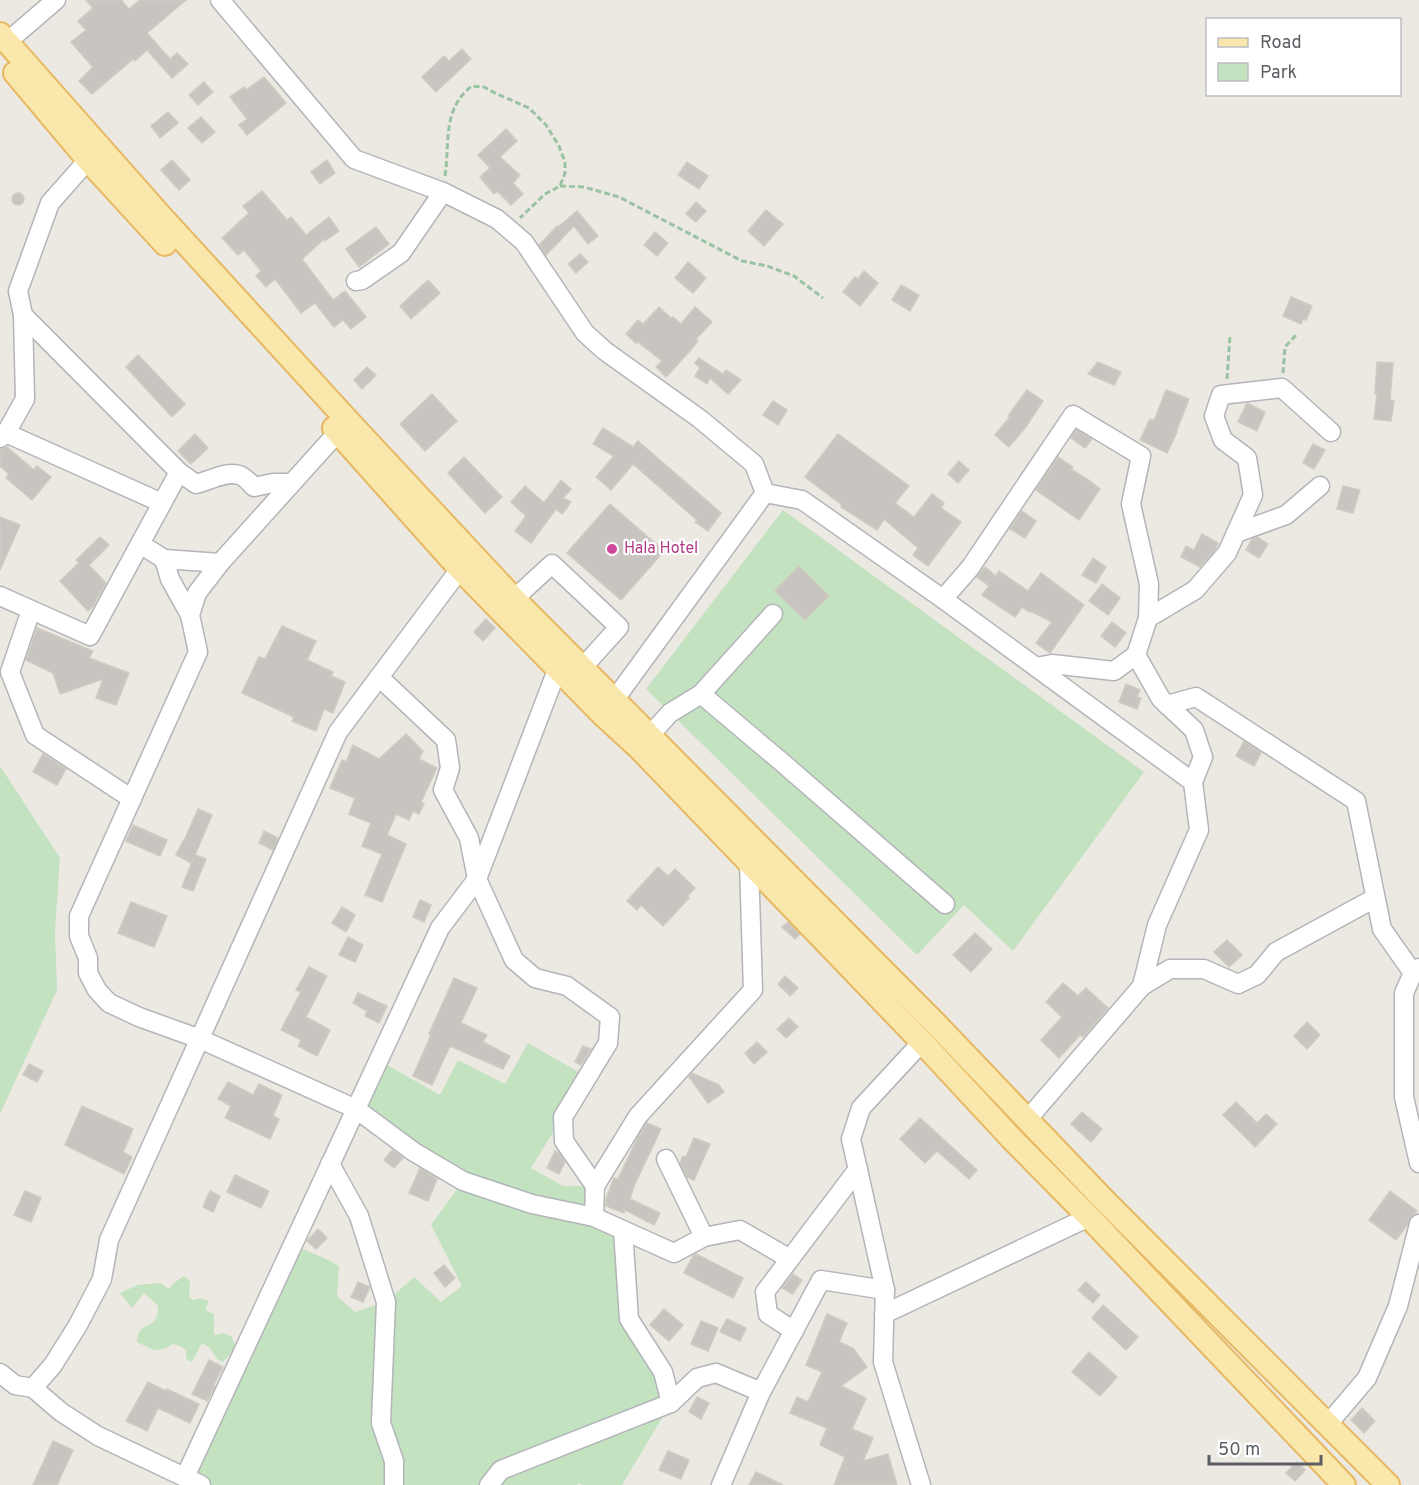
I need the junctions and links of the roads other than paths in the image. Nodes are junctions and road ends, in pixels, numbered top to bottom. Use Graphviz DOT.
graph roads {
  1 [pos="56,0"];
  2 [pos="220,0"];
  3 [pos="2,44"];
  4 [pos="88,160"];
  5 [pos="443,192"];
  6 [pos="356,281"];
  7 [pos="23,315"];
  8 [pos="338,432"];
  9 [pos="1331,432"];
  10 [pos="3,435"];
  11 [pos="179,472"];
  12 [pos="292,483"];
  13 [pos="1320,486"];
  14 [pos="765,493"];
  15 [pos="162,503"];
  16 [pos="1236,532"];
  17 [pos="140,544"];
  18 [pos="164,559"];
  19 [pos="220,563"];
  20 [pos="460,569"];
  21 [pos="0,596"];
  22 [pos="514,598"];
  23 [pos="943,599"];
  24 [pos="31,609"];
  25 [pos="773,614"];
  26 [pos="190,615"];
  27 [pos="1148,618"];
  28 [pos="1136,656"];
  29 [pos="561,659"];
  30 [pos="583,667"];
  31 [pos="1036,667"];
  32 [pos="379,677"];
  33 [pos="701,694"];
  34 [pos="615,699"];
  35 [pos="1167,705"];
  36 [pos="650,735"];
  37 [pos="1193,782"];
  38 [pos="132,799"];
  39 [pos="723,822"];
  40 [pos="750,864"];
  41 [pos="477,879"];
  42 [pos="1375,898"];
  43 [pos="945,904"];
  44 [pos="1416,971"];
  45 [pos="1142,986"];
  46 [pos="200,1039"];
  47 [pos="922,1042"];
  48 [pos="356,1109"];
  49 [pos="1027,1120"];
  50 [pos="666,1159"];
  51 [pos="1419,1163"];
  52 [pos="330,1164"];
  53 [pos="858,1169"];
  54 [pos="595,1186"];
  55 [pos="594,1217"];
  56 [pos="1089,1217"];
  57 [pos="1419,1224"];
  58 [pos="622,1230"];
  59 [pos="704,1237"];
  60 [pos="790,1259"];
  61 [pos="885,1290"];
  62 [pos="884,1314"];
  63 [pos="794,1331"];
  64 [pos="0,1373"];
  65 [pos="33,1388"];
  66 [pos="761,1392"];
  67 [pos="671,1403"];
  68 [pos="1328,1424"];
  69 [pos="193,1481"];
  70 [pos="394,1485"];
  71 [pos="489,1485"];
  72 [pos="721,1485"];
  73 [pos="921,1485"];
  74 [pos="1344,1485"];
  75 [pos="1388,1485"];
  1 -- 3 [label="street"];
  2 -- 5 [label="street"];
  3 -- 4 [label="main road"];
  3 -- 22 [label="main road"];
  4 -- 7 [label="street"];
  4 -- 8 [label="main road"];
  5 -- 6 [label="street"];
  5 -- 14 [label="street"];
  7 -- 10 [label="street"];
  7 -- 11 [label="street"];
  8 -- 12 [label="street"];
  8 -- 20 [label="main road"];
  9 -- 16 [label="street"];
  10 -- 15 [label="street"];
  11 -- 12 [label="street"];
  11 -- 15 [label="street"];
  12 -- 19 [label="street"];
  13 -- 16 [label="street"];
  14 -- 23 [label="street"];
  14 -- 34 [label="street"];
  15 -- 17 [label="street"];
  16 -- 27 [label="street"];
  17 -- 18 [label="street"];
  17 -- 24 [label="street"];
  18 -- 19 [label="street"];
  18 -- 26 [label="street"];
  19 -- 26 [label="street"];
  20 -- 29 [label="main road"];
  20 -- 32 [label="street"];
  21 -- 24 [label="street"];
  22 -- 29 [label="main road"];
  22 -- 30 [label="street"];
  23 -- 27 [label="street"];
  23 -- 31 [label="street"];
  24 -- 38 [label="street"];
  25 -- 33 [label="street"];
  26 -- 38 [label="street"];
  27 -- 28 [label="street"];
  28 -- 31 [label="street"];
  28 -- 35 [label="street"];
  29 -- 30 [label="main road"];
  29 -- 39 [label="main road"];
  29 -- 41 [label="street"];
  30 -- 34 [label="main road"];
  31 -- 37 [label="street"];
  32 -- 41 [label="street"];
  32 -- 46 [label="street"];
  33 -- 36 [label="street"];
  33 -- 43 [label="street"];
  34 -- 36 [label="main road"];
  35 -- 37 [label="street"];
  35 -- 42 [label="street"];
  36 -- 39 [label="main road"];
  37 -- 45 [label="street"];
  38 -- 46 [label="street"];
  39 -- 40 [label="main road"];
  39 -- 49 [label="main road"];
  40 -- 47 [label="main road"];
  40 -- 54 [label="street"];
  41 -- 48 [label="street"];
  41 -- 54 [label="street"];
  42 -- 44 [label="street"];
  42 -- 45 [label="street"];
  44 -- 51 [label="street"];
  45 -- 49 [label="street"];
  46 -- 48 [label="street"];
  46 -- 65 [label="street"];
  47 -- 53 [label="street"];
  47 -- 56 [label="main road"];
  48 -- 52 [label="street"];
  48 -- 55 [label="street"];
  49 -- 68 [label="main road"];
  50 -- 59 [label="street"];
  52 -- 69 [label="street"];
  52 -- 70 [label="street"];
  53 -- 60 [label="street"];
  53 -- 61 [label="street"];
  54 -- 55 [label="street"];
  55 -- 58 [label="street"];
  56 -- 62 [label="street"];
  56 -- 74 [label="main road"];
  57 -- 68 [label="street"];
  58 -- 59 [label="street"];
  58 -- 67 [label="street"];
  59 -- 60 [label="street"];
  60 -- 63 [label="street"];
  61 -- 62 [label="street"];
  61 -- 63 [label="street"];
  62 -- 73 [label="street"];
  63 -- 66 [label="street"];
  64 -- 65 [label="street"];
  65 -- 69 [label="street"];
  66 -- 67 [label="street"];
  66 -- 72 [label="street"];
  67 -- 71 [label="street"];
  68 -- 75 [label="main road"];
}
